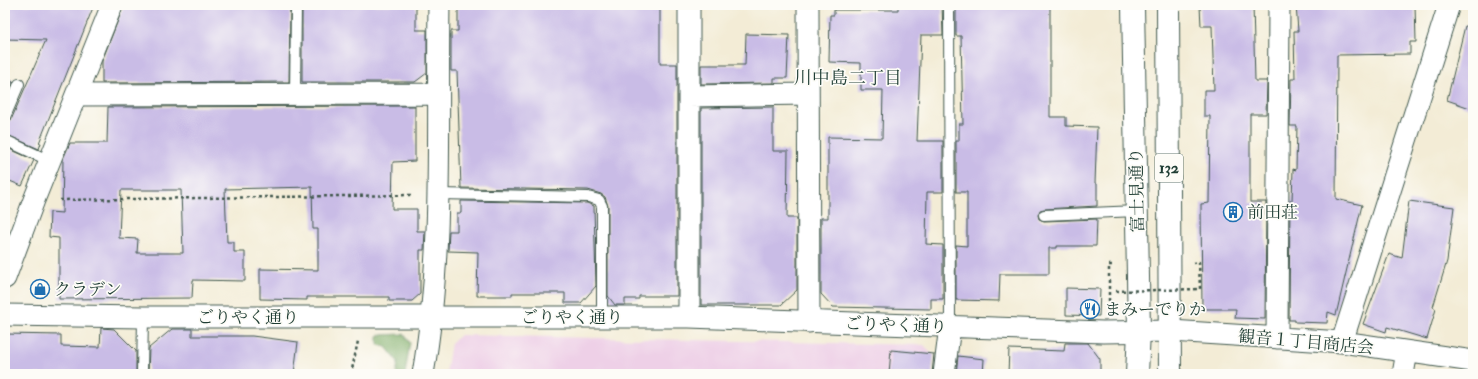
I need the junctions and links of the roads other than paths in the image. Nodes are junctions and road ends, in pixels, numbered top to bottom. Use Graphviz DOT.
graph roads {
  1 [pos="112,5"];
  2 [pos="296,5"];
  3 [pos="439,5"];
  4 [pos="689,5"];
  5 [pos="808,5"];
  6 [pos="949,5"];
  7 [pos="1133,5"];
  8 [pos="1168,5"];
  9 [pos="1280,5"];
  10 [pos="1449,5"];
  11 [pos="19,84"];
  12 [pos="295,94"];
  13 [pos="437,94"];
  14 [pos="808,94"];
  15 [pos="76,95"];
  16 [pos="689,96"];
  17 [pos="5,117"];
  18 [pos="5,140"];
  19 [pos="50,161"];
  20 [pos="438,194"];
  21 [pos="1137,211"];
  22 [pos="1044,215"];
  23 [pos="5,278"];
  24 [pos="5,315"];
  25 [pos="143,317"];
  26 [pos="432,317"];
  27 [pos="689,317"];
  28 [pos="602,318"];
  29 [pos="809,322"];
  30 [pos="950,326"];
  31 [pos="1139,330"];
  32 [pos="1170,331"];
  33 [pos="1277,338"];
  34 [pos="1342,342"];
  35 [pos="1407,352"];
  36 [pos="1473,361"];
  37 [pos="142,374"];
  38 [pos="423,374"];
  39 [pos="944,374"];
  40 [pos="1137,374"];
  41 [pos="1170,374"];
  42 [pos="1403,374"];
  1 -- 15 [label="street"];
  2 -- 12 [label="lane"];
  3 -- 13 [label="street"];
  4 -- 16 [label="street"];
  5 -- 14 [label="street"];
  6 -- 30 [label="lane"];
  7 -- 21 [label="highway, 富士見通り / 132"];
  8 -- 32 [label="highway, 富士見通り / 132"];
  9 -- 33 [label="street"];
  10 -- 34 [label="street"];
  11 -- 17 [label="lane"];
  12 -- 13 [label="street"];
  12 -- 15 [label="street"];
  13 -- 20 [label="street"];
  14 -- 16 [label="street"];
  14 -- 29 [label="street"];
  15 -- 19 [label="street"];
  16 -- 27 [label="street"];
  18 -- 19 [label="lane"];
  19 -- 23 [label="street"];
  20 -- 26 [label="street"];
  20 -- 28 [label="lane"];
  21 -- 22 [label="lane"];
  21 -- 31 [label="highway, 富士見通り / 132"];
  24 -- 25 [label="street, ごりやく通り"];
  25 -- 26 [label="street, ごりやく通り"];
  25 -- 37 [label="lane"];
  26 -- 28 [label="street, ごりやく通り"];
  26 -- 38 [label="street"];
  27 -- 28 [label="street, ごりやく通り"];
  27 -- 29 [label="street, ごりやく通り"];
  29 -- 30 [label="street, ごりやく通り"];
  30 -- 31 [label="street, ごりやく通り"];
  30 -- 39 [label="street"];
  31 -- 32 [label="street, 観音１丁目商店会"];
  31 -- 40 [label="highway, 富士見通り / 132"];
  32 -- 33 [label="street, 観音１丁目商店会"];
  32 -- 41 [label="highway, 富士見通り / 132"];
  33 -- 34 [label="street, 観音１丁目商店会"];
  34 -- 35 [label="street, 観音１丁目商店会"];
  35 -- 36 [label="street, 観音１丁目商店会"];
  35 -- 42 [label="street"];
}
